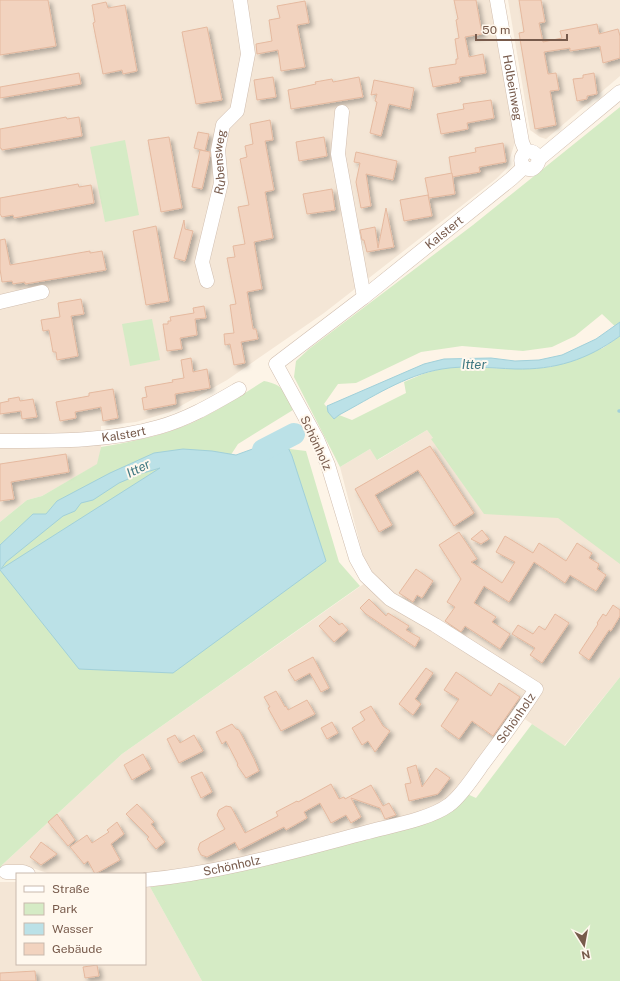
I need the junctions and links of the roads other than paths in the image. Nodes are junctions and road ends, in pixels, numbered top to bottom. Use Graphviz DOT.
graph roads {
  1 [pos="240,0"];
  2 [pos="497,0"];
  3 [pos="620,92"];
  4 [pos="342,112"];
  5 [pos="526,152"];
  6 [pos="539,159"];
  7 [pos="524,167"];
  8 [pos="207,281"];
  9 [pos="42,292"];
  10 [pos="364,297"];
  11 [pos="0,302"];
  12 [pos="276,364"];
  13 [pos="239,389"];
  14 [pos="0,441"];
  15 [pos="6,872"];
  16 [pos="26,873"];
  17 [pos="146,880"];
  1 -- 8 [label="street, Rubensweg"];
  2 -- 5 [label="street, Holbeinweg"];
  3 -- 6 [label="street, Kalstert"];
  4 -- 10 [label="street"];
  5 -- 6 [label="street"];
  5 -- 7 [label="street"];
  6 -- 7 [label="street, Kalstert"];
  7 -- 10 [label="street, Kalstert"];
  9 -- 11 [label="street"];
  10 -- 12 [label="street, Kalstert"];
  12 -- 17 [label="street, Schönholz"];
  13 -- 14 [label="street, Kalstert"];
  15 -- 16 [label="street"];
}
